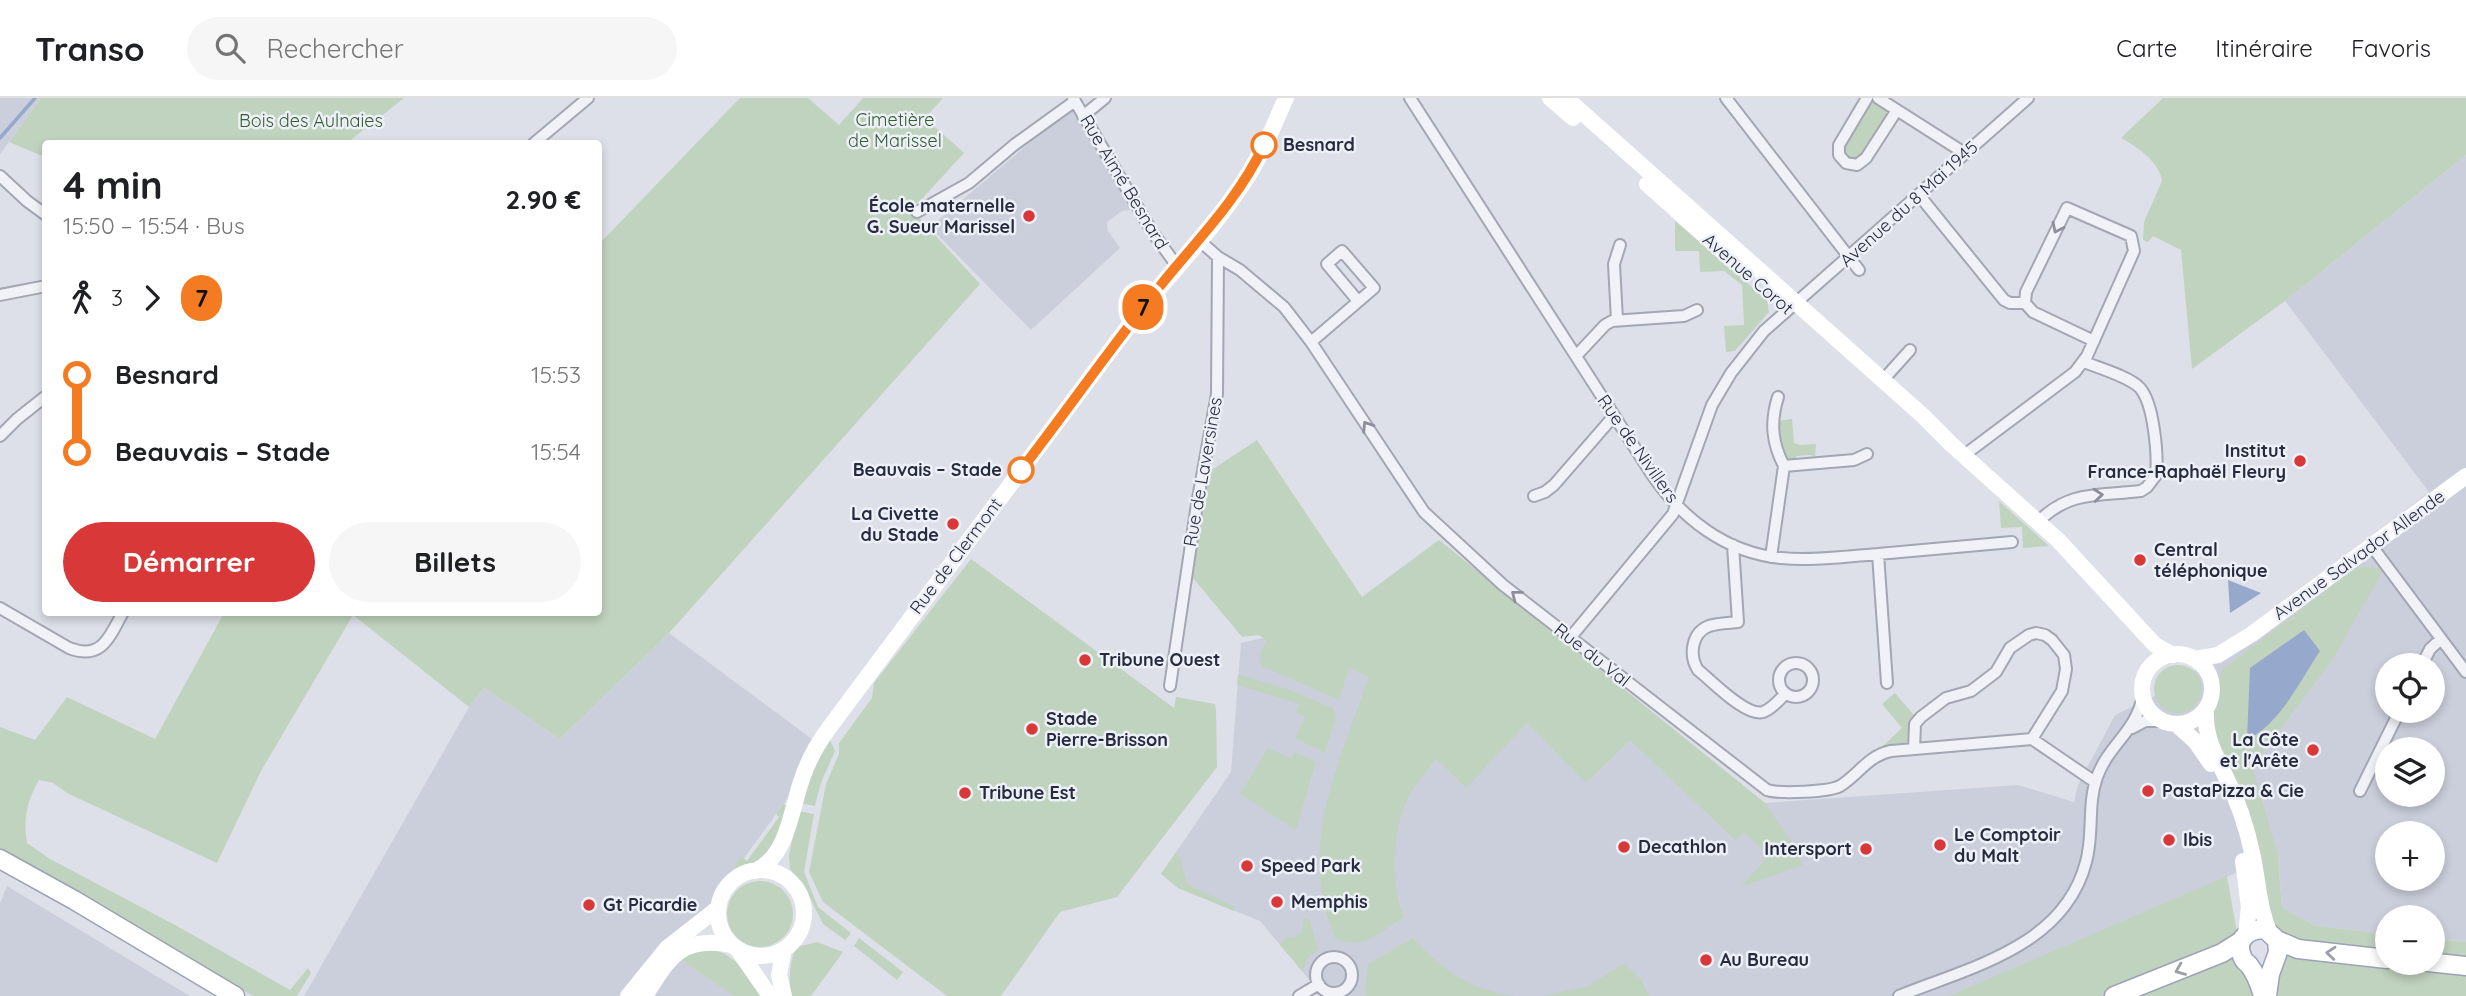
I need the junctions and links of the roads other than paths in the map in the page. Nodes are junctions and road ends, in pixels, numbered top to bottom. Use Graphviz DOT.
graph roads {
  1 [pos="588,98"];
  2 [pos="1105,98"];
  3 [pos="1286,98"];
  4 [pos="1410,98"];
  5 [pos="1550,98"];
  6 [pos="1566,98"];
  7 [pos="1726,98"];
  8 [pos="1867,98"];
  9 [pos="1878,98"];
  10 [pos="2028,98"];
  11 [pos="1074,100"];
  12 [pos="1897,110"];
  13 [pos="1083,116"];
  14 [pos="538,140"];
  15 [pos="1966,154"];
  16 [pos="0,176"];
  17 [pos="1919,195"];
  18 [pos="42,212"];
  19 [pos="917,212"];
  20 [pos="1200,241"];
  21 [pos="1620,245"];
  22 [pos="1218,257"];
  23 [pos="1849,258"];
  24 [pos="1177,266"];
  25 [pos="1860,270"];
  26 [pos="42,287"];
  27 [pos="0,295"];
  28 [pos="1359,301"];
  29 [pos="2025,303"];
  30 [pos="1793,306"];
  31 [pos="1697,310"];
  32 [pos="1617,320"];
  33 [pos="2094,341"];
  34 [pos="1311,342"];
  35 [pos="1910,350"];
  36 [pos="1576,356"];
  37 [pos="2084,362"];
  38 [pos="1883,380"];
  39 [pos="1778,397"];
  40 [pos="42,399"];
  41 [pos="1613,417"];
  42 [pos="0,436"];
  43 [pos="1957,450"];
  44 [pos="1867,454"];
  45 [pos="1784,466"];
  46 [pos="2466,476"];
  47 [pos="1534,496"];
  48 [pos="1677,507"];
  49 [pos="2038,522"];
  50 [pos="2011,542"];
  51 [pos="1733,544"];
  52 [pos="2371,545"];
  53 [pos="1878,554"];
  54 [pos="1771,557"];
  55 [pos="0,608"];
  56 [pos="2126,613"];
  57 [pos="121,616"];
  58 [pos="2252,634"];
  59 [pos="1570,638"];
  60 [pos="2441,639"];
  61 [pos="2428,653"];
  62 [pos="2173,655"];
  63 [pos="2195,659"];
  64 [pos="2466,672"];
  65 [pos="2146,675"];
  66 [pos="1887,683"];
  67 [pos="1170,686"];
  68 [pos="2212,688"];
  69 [pos="1785,694"];
  70 [pos="2143,695"];
  71 [pos="2206,709"];
  72 [pos="2169,722"];
  73 [pos="2394,723"];
  74 [pos="2127,732"];
  75 [pos="2032,739"];
  76 [pos="1914,749"];
  77 [pos="2095,782"];
  78 [pos="2360,791"];
  79 [pos="789,820"];
  80 [pos="0,859"];
  81 [pos="0,870"];
  82 [pos="755,871"];
  83 [pos="790,882"];
  84 [pos="718,908"];
  85 [pos="2273,936"];
  86 [pos="2244,937"];
  87 [pos="735,947"];
  88 [pos="784,949"];
  89 [pos="2375,958"];
  90 [pos="2274,961"];
  91 [pos="2248,964"];
  92 [pos="2445,964"];
  93 [pos="2466,966"];
  94 [pos="1319,984"];
  95 [pos="1345,993"];
  96 [pos="213,996"];
  97 [pos="235,996"];
  98 [pos="628,996"];
  99 [pos="645,996"];
  100 [pos="771,996"];
  101 [pos="784,996"];
  102 [pos="1299,996"];
  103 [pos="1899,996"];
  104 [pos="2113,996"];
  105 [pos="2265,996"];
  1 -- 14 [label="street"];
  2 -- 13 [label="street"];
  3 -- 20 [label="street, Rue de Clermont"];
  4 -- 36 [label="street, Rue de Nivillers"];
  5 -- 30 [label="street, Avenue Corot"];
  6 -- 30 [label="street, Avenue Corot"];
  7 -- 23 [label="street"];
  8 -- 12 [label="street"];
  9 -- 12 [label="street"];
  10 -- 15 [label="street, Avenue du 8 Mai 1945"];
  11 -- 13 [label="street, Rue Aimé Besnard"];
  11 -- 19 [label="street"];
  12 -- 15 [label="street"];
  13 -- 24 [label="street, Rue Aimé Besnard"];
  15 -- 17 [label="street, Avenue du 8 Mai 1945"];
  16 -- 18 [label="street"];
  17 -- 23 [label="street, Avenue du 8 Mai 1945"];
  17 -- 29 [label="street"];
  20 -- 22 [label="street, Rue du Val"];
  20 -- 24 [label="street, Rue de Clermont"];
  21 -- 32 [label="street"];
  22 -- 34 [label="street, Rue du Val"];
  22 -- 67 [label="street, Rue de Laversines"];
  23 -- 25 [label="street"];
  23 -- 30 [label="street, Avenue du 8 Mai 1945"];
  24 -- 79 [label="street, Rue de Clermont"];
  26 -- 27 [label="street"];
  28 -- 28 [label="street"];
  28 -- 34 [label="street"];
  29 -- 33 [label="street"];
  33 -- 29 [label="street, one-way"];
  30 -- 38 [label="street, Avenue Corot"];
  30 -- 43 [label="street, Avenue Corot"];
  30 -- 48 [label="street, Avenue du 8 Mai 1945"];
  31 -- 32 [label="street"];
  32 -- 36 [label="street"];
  33 -- 37 [label="street"];
  59 -- 34 [label="street, Rue du Val, one-way"];
  35 -- 38 [label="street"];
  36 -- 41 [label="street, Rue de Nivillers"];
  37 -- 43 [label="street"];
  49 -- 37 [label="street, one-way"];
  38 -- 43 [label="street, Avenue Corot"];
  39 -- 45 [label="street"];
  40 -- 42 [label="street"];
  41 -- 47 [label="street"];
  41 -- 48 [label="street, Rue de Nivillers"];
  43 -- 49 [label="street, Avenue Corot"];
  44 -- 45 [label="street"];
  45 -- 54 [label="street"];
  46 -- 52 [label="street, Avenue Salvador Allende"];
  48 -- 51 [label="street, Rue de Nivillers"];
  48 -- 59 [label="street, Avenue du 8 Mai 1945"];
  49 -- 56 [label="street, Avenue Corot"];
  50 -- 53 [label="street, Rue de Nivillers"];
  51 -- 54 [label="street, Rue de Nivillers"];
  51 -- 69 [label="street"];
  52 -- 58 [label="street, Avenue Salvador Allende"];
  52 -- 60 [label="street"];
  53 -- 54 [label="street, Rue de Nivillers"];
  53 -- 66 [label="street"];
  55 -- 57 [label="street"];
  56 -- 62 [label="street, Avenue Corot"];
  56 -- 65 [label="street, Avenue Corot"];
  58 -- 63 [label="street, Avenue Salvador Allende"];
  58 -- 68 [label="street, Avenue Salvador Allende"];
  59 -- 76 [label="street, Rue du Val"];
  60 -- 61 [label="street"];
  60 -- 64 [label="street"];
  62 -- 63 [label="street"];
  62 -- 65 [label="street"];
  63 -- 68 [label="street"];
  65 -- 70 [label="street"];
  68 -- 71 [label="street"];
  70 -- 72 [label="street"];
  70 -- 74 [label="street"];
  71 -- 72 [label="street"];
  71 -- 85 [label="street"];
  72 -- 74 [label="street"];
  72 -- 86 [label="street"];
  73 -- 78 [label="street"];
  74 -- 77 [label="street"];
  75 -- 76 [label="street, Rue du Val"];
  75 -- 76 [label="street"];
  75 -- 77 [label="street"];
  77 -- 103 [label="street"];
  79 -- 82 [label="street, Rue de Clermont"];
  79 -- 83 [label="street, Rue de Clermont"];
  80 -- 97 [label="main road"];
  81 -- 96 [label="main road"];
  82 -- 83 [label="street"];
  82 -- 84 [label="street"];
  83 -- 88 [label="street"];
  84 -- 87 [label="street"];
  84 -- 98 [label="street"];
  85 -- 86 [label="main road"];
  89 -- 85 [label="main road, one-way"];
  85 -- 90 [label="main road"];
  86 -- 91 [label="main road"];
  86 -- 104 [label="main road, one-way"];
  87 -- 88 [label="street"];
  87 -- 99 [label="street"];
  87 -- 100 [label="street"];
  88 -- 101 [label="street"];
  90 -- 91 [label="main road"];
  90 -- 105 [label="main road"];
  91 -- 105 [label="main road"];
  92 -- 93 [label="main road"];
  94 -- 95 [label="street"];
  94 -- 95 [label="street"];
  94 -- 102 [label="street"];
}
